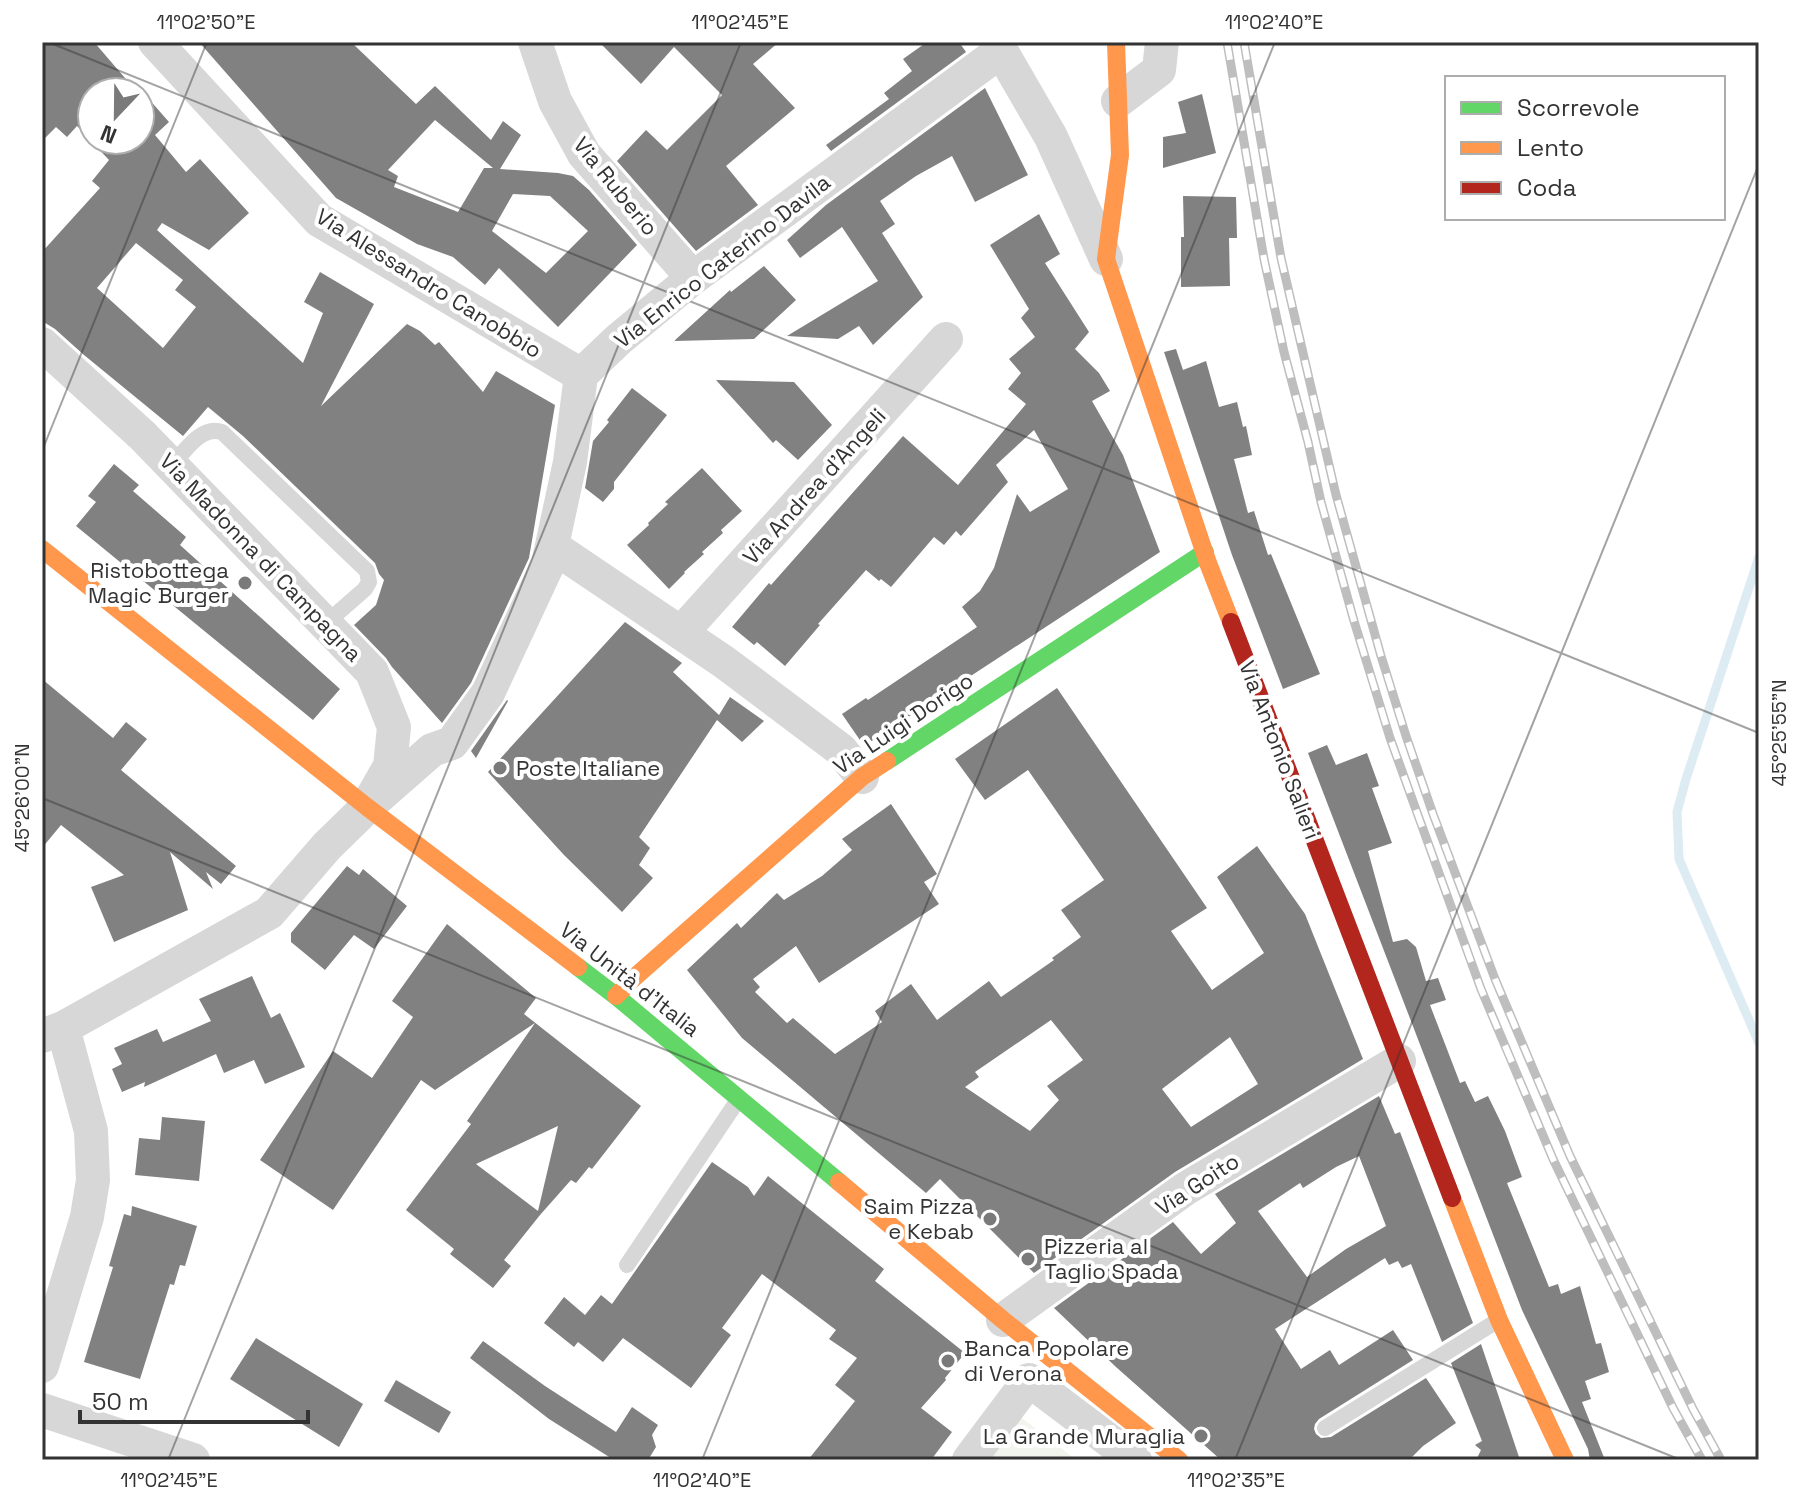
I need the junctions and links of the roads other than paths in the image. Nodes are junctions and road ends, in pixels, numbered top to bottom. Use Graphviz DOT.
graph roads {
  1 [pos="155,42"];
  2 [pos="535,42"];
  3 [pos="1116,42"];
  4 [pos="1162,42"];
  5 [pos="999,46"];
  6 [pos="1118,101"];
  7 [pos="1106,259"];
  8 [pos="693,278"];
  9 [pos="946,339"];
  10 [pos="42,344"];
  11 [pos="581,375"];
  12 [pos="172,465"];
  13 [pos="552,546"];
  14 [pos="42,549"];
  15 [pos="1205,552"];
  16 [pos="325,624"];
  17 [pos="681,633"];
  18 [pos="413,739"];
  19 [pos="862,777"];
  20 [pos="367,807"];
  21 [pos="616,996"];
  22 [pos="52,1032"];
  23 [pos="1399,1061"];
  24 [pos="740,1098"];
  25 [pos="627,1265"];
  26 [pos="1003,1320"];
  27 [pos="1499,1320"];
  28 [pos="1042,1351"];
  29 [pos="42,1366"];
  30 [pos="42,1410"];
  31 [pos="1325,1428"];
  32 [pos="193,1460"];
  33 [pos="957,1460"];
  34 [pos="969,1460"];
  35 [pos="1135,1460"];
  36 [pos="1179,1460"];
  37 [pos="1565,1460"];
  1 -- 11 [label="street, Via Alessandro Canobbio"];
  2 -- 8 [label="street, Via Ruberio"];
  3 -- 6 [label="street"];
  4 -- 6 [label="street"];
  5 -- 7 [label="street, Via Antonio Salieri"];
  5 -- 8 [label="street, Via Enrico Caterino Davila"];
  6 -- 7 [label="street"];
  7 -- 15 [label="street, Via Antonio Salieri"];
  8 -- 11 [label="street, Via Enrico Caterino Davila"];
  9 -- 17 [label="street, Via Andrea d'Angeli"];
  10 -- 12 [label="street, Via Madonna di Campagna"];
  11 -- 13 [label="street"];
  12 -- 16 [label="street, Via Madonna di Campagna"];
  12 -- 16 [label="lane"];
  13 -- 17 [label="street"];
  13 -- 18 [label="street"];
  14 -- 20 [label="street, Via Unità d'Italia"];
  15 -- 19 [label="street, Via Luigi Dorigo"];
  15 -- 23 [label="street, Via Antonio Salieri"];
  16 -- 18 [label="street, Via Madonna di Campagna"];
  17 -- 19 [label="street"];
  18 -- 20 [label="street"];
  19 -- 21 [label="street, Via Luigi Dorigo"];
  20 -- 21 [label="street, Via Unità d'Italia"];
  20 -- 22 [label="street"];
  21 -- 24 [label="street, Via Unità d'Italia"];
  22 -- 29 [label="street"];
  23 -- 26 [label="street, Via Goito"];
  23 -- 27 [label="street, Via Antonio Salieri"];
  24 -- 25 [label="lane"];
  24 -- 26 [label="street, Via Unità d'Italia"];
  26 -- 28 [label="street, Via Unità d'Italia"];
  27 -- 31 [label="lane"];
  27 -- 37 [label="street, Via Antonio Salieri"];
  28 -- 33 [label="street"];
  28 -- 36 [label="street, Via Unità d'Italia"];
  30 -- 32 [label="street"];
  34 -- 35 [label="street"];
}
